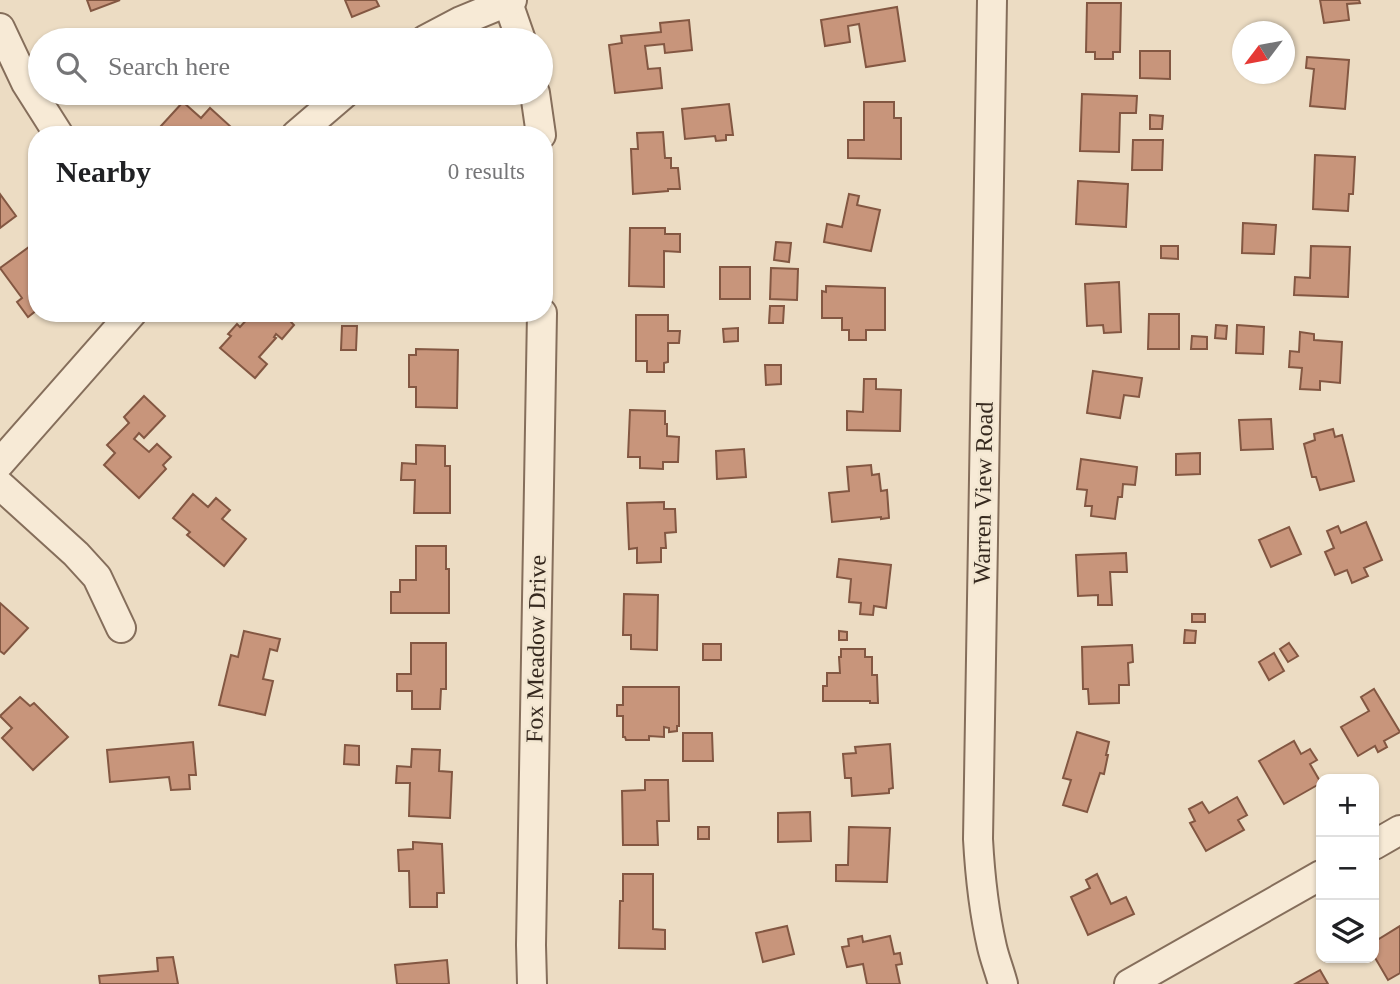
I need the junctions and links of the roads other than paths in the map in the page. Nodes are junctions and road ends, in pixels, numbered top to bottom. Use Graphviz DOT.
graph roads {
  1 [pos="509,0"];
  2 [pos="992,0"];
  3 [pos="0,28"];
  4 [pos="448,28"];
  5 [pos="517,28"];
  6 [pos="28,86"];
  7 [pos="40,105"];
  8 [pos="331,105"];
  9 [pos="537,105"];
  10 [pos="53,126"];
  11 [pos="306,126"];
  12 [pos="540,126"];
  13 [pos="124,322"];
  14 [pos="542,322"];
  15 [pos="0,463"];
  16 [pos="0,485"];
  17 [pos="121,628"];
  18 [pos="1400,830"];
  19 [pos="1379,842"];
  20 [pos="1316,878"];
  21 [pos="532,984"];
  22 [pos="1003,984"];
  23 [pos="1129,984"];
  1 -- 4 [label="street"];
  1 -- 5 [label="street"];
  2 -- 22 [label="street, Warren View Road"];
  3 -- 6 [label="street"];
  7 -- 10 [label="street"];
  8 -- 11 [label="street"];
  9 -- 12 [label="street"];
  13 -- 15 [label="street"];
  14 -- 21 [label="street, Fox Meadow Drive"];
  16 -- 17 [label="street"];
  18 -- 19 [label="street"];
  20 -- 23 [label="street"];
}
